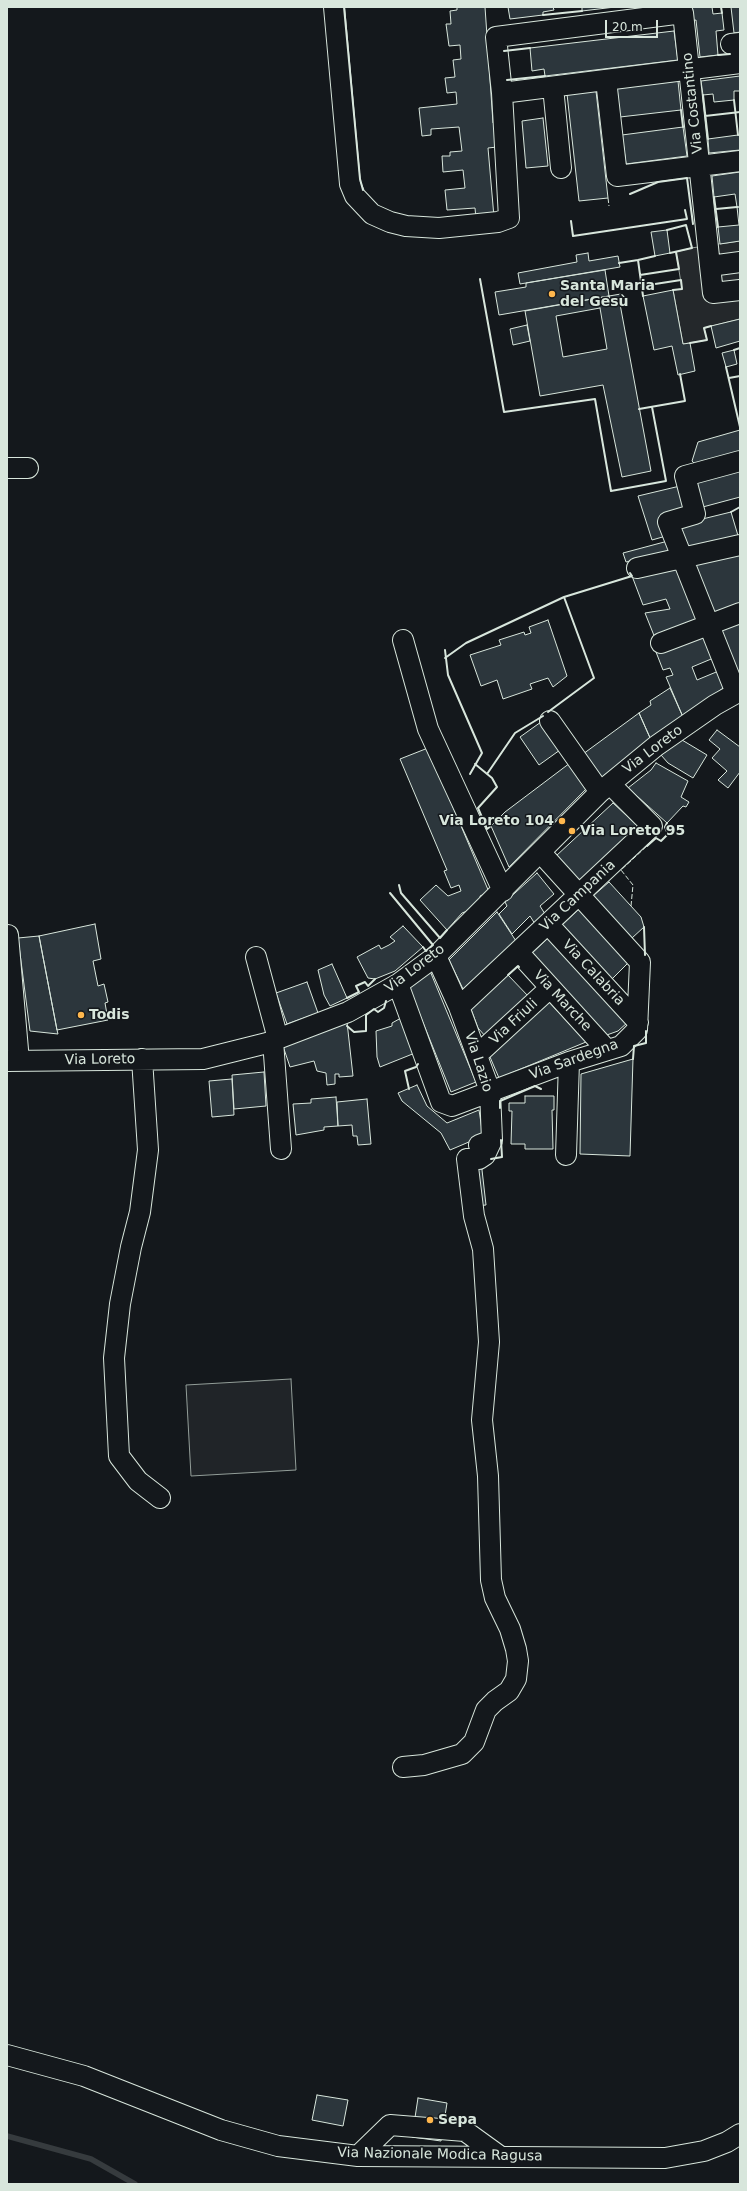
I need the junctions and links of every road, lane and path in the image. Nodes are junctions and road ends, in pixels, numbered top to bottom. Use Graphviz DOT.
graph roads {
  1 [pos="334,7"];
  2 [pos="740,63"];
  3 [pos="689,69"];
  4 [pos="606,80"];
  5 [pos="553,87"];
  6 [pos="502,93"];
  7 [pos="740,161"];
  8 [pos="699,166"];
  9 [pos="561,168"];
  10 [pos="740,262"];
  11 [pos="710,266"];
  12 [pos="740,290"];
  13 [pos="740,461"];
  14 [pos="7,468"];
  15 [pos="28,468"];
  16 [pos="740,545"];
  17 [pos="682,557"];
  18 [pos="637,568"];
  19 [pos="740,613"];
  20 [pos="710,626"];
  21 [pos="403,640"];
  22 [pos="661,643"];
  23 [pos="738,692"];
  24 [pos="550,721"];
  25 [pos="605,788"];
  26 [pos="541,853"];
  27 [pos="503,891"];
  28 [pos="579,895"];
  29 [pos="548,924"];
  30 [pos="8,935"];
  31 [pos="518,952"];
  32 [pos="436,956"];
  33 [pos="256,957"];
  34 [pos="398,984"];
  35 [pos="550,988"];
  36 [pos="459,1007"];
  37 [pos="638,1022"];
  38 [pos="276,1040"];
  39 [pos="607,1050"];
  40 [pos="478,1055"];
  41 [pos="142,1059"];
  42 [pos="13,1061"];
  43 [pos="569,1062"];
  44 [pos="490,1091"];
  45 [pos="492,1140"];
  46 [pos="281,1149"];
  47 [pos="459,1153"];
  48 [pos="566,1155"];
  49 [pos="160,1498"];
  50 [pos="403,1767"];
  51 [pos="7,2055"];
  52 [pos="740,2134"];
  53 [pos="358,2156"];
  54 [pos="501,2157"];
  1 -- 6 [label="street"];
  2 -- 3 [label="street"];
  3 -- 4 [label="street"];
  3 -- 6 [label="street, Via Costantino"];
  3 -- 8 [label="street, Via Costantino"];
  4 -- 5 [label="street"];
  4 -- 8 [label="street"];
  5 -- 6 [label="street"];
  5 -- 9 [label="street"];
  7 -- 8 [label="street"];
  8 -- 11 [label="street, Via Costantino"];
  10 -- 11 [label="street"];
  11 -- 12 [label="street, Via Costantino"];
  13 -- 17 [label="street"];
  14 -- 15 [label="street"];
  16 -- 17 [label="street"];
  17 -- 18 [label="street"];
  17 -- 20 [label="street"];
  19 -- 20 [label="street"];
  20 -- 22 [label="street"];
  20 -- 23 [label="street"];
  21 -- 27 [label="street"];
  23 -- 25 [label="street, Via Loreto"];
  24 -- 25 [label="street"];
  25 -- 26 [label="street, Via Loreto"];
  25 -- 28 [label="street, Via Campania"];
  26 -- 27 [label="street, Via Loreto"];
  26 -- 28 [label="street"];
  27 -- 32 [label="street, Via Loreto"];
  28 -- 29 [label="street, Via Campania"];
  28 -- 37 [label="street, Via Sardegna"];
  29 -- 31 [label="street, Via Campania"];
  29 -- 37 [label="street, Via Calabria"];
  30 -- 42 [label="street"];
  31 -- 35 [label="street, Via Marche"];
  31 -- 36 [label="street, Via Campania"];
  32 -- 34 [label="street, Via Loreto"];
  32 -- 36 [label="street, Via Lazio"];
  33 -- 38 [label="street"];
  34 -- 38 [label="street, Via Loreto"];
  34 -- 44 [label="street, Via Sardegna"];
  35 -- 39 [label="street, Via Marche"];
  35 -- 40 [label="street, Via Friuli"];
  36 -- 40 [label="street, Via Lazio"];
  37 -- 39 [label="street, Via Sardegna"];
  38 -- 41 [label="street, Via Loreto"];
  38 -- 46 [label="street"];
  39 -- 43 [label="street, Via Sardegna"];
  40 -- 44 [label="street, Via Lazio"];
  41 -- 42 [label="street, Via Loreto"];
  41 -- 49 [label="street"];
  43 -- 44 [label="street, Via Sardegna"];
  43 -- 48 [label="street"];
  44 -- 45 [label="street, Via Lazio"];
  45 -- 47 [label="street"];
  45 -- 50 [label="street"];
  51 -- 53 [label="street, Via Nazionale Modica Ragusa"];
  52 -- 54 [label="street, Via Nazionale Modica Ragusa"];
  53 -- 54 [label="street, Via Nazionale Modica Ragusa"];
  53 -- 54 [label="street"];
}
